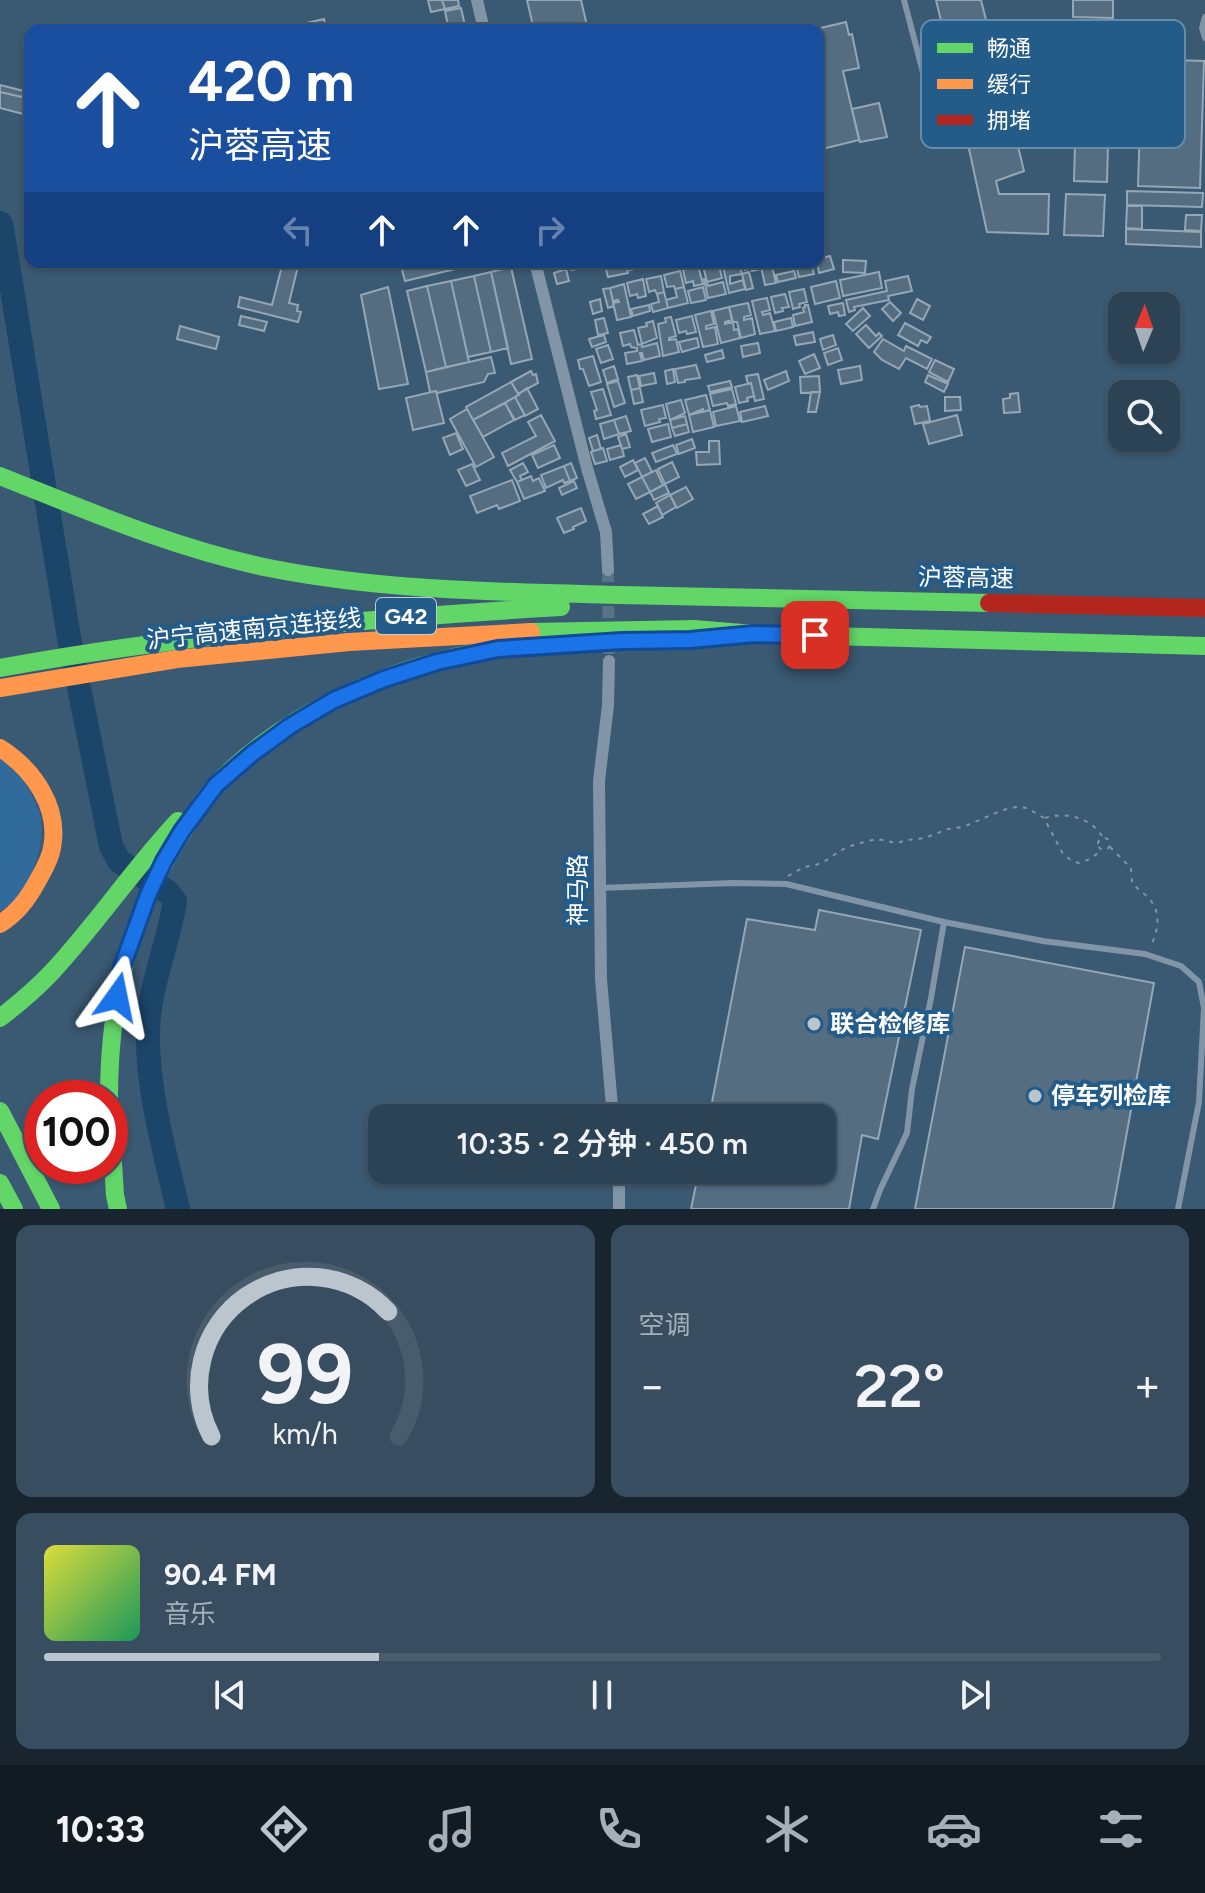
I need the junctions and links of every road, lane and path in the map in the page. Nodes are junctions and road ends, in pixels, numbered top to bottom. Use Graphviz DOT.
graph roads {
  1 [pos="477,0"];
  2 [pos="904,0"];
  3 [pos="1205,17"];
  4 [pos="483,24"];
  5 [pos="1205,38"];
  6 [pos="921,65"];
  7 [pos="537,268"];
  8 [pos="0,476"];
  9 [pos="608,570"];
  10 [pos="726,598"];
  11 [pos="1205,608"];
  12 [pos="754,634"];
  13 [pos="1205,646"];
  14 [pos="609,661"];
  15 [pos="0,668"];
  16 [pos="0,688"];
  17 [pos="0,748"];
  18 [pos="1044,818"];
  19 [pos="1103,838"];
  20 [pos="1110,847"];
  21 [pos="1102,850"];
  22 [pos="156,856"];
  23 [pos="786,884"];
  24 [pos="600,888"];
  25 [pos="944,922"];
  26 [pos="0,924"];
  27 [pos="1145,954"];
  28 [pos="0,1018"];
  29 [pos="110,1080"];
  30 [pos="612,1104"];
  31 [pos="0,1111"];
  32 [pos="0,1183"];
  33 [pos="114,1184"];
  34 [pos="619,1184"];
  35 [pos="14,1209"];
  36 [pos="51,1209"];
  37 [pos="118,1209"];
  38 [pos="619,1209"];
  39 [pos="873,1209"];
  40 [pos="1178,1209"];
  1 -- 4 [label="street"];
  2 -- 6 [label="lane"];
  3 -- 5 [label="lane"];
  7 -- 9 [label="street"];
  8 -- 10 [label="highway, G42"];
  10 -- 11 [label="highway, 沪蓉高速 / G42"];
  10 -- 15 [label="highway, 沪宁高速南京连接线 / G42"];
  12 -- 13 [label="highway, G42"];
  12 -- 16 [label="highway, 沪宁高速南京连接线 / G42"];
  12 -- 22 [label="highway, G42"];
  14 -- 24 [label="street, 神马路"];
  17 -- 26 [label="highway"];
  18 -- 19 [label="path"];
  18 -- 21 [label="path"];
  18 -- 23 [label="path"];
  19 -- 20 [label="path"];
  19 -- 21 [label="path"];
  20 -- 21 [label="path"];
  20 -- 27 [label="path"];
  22 -- 28 [label="highway"];
  22 -- 29 [label="highway, G42"];
  23 -- 24 [label="lane"];
  23 -- 25 [label="lane"];
  24 -- 30 [label="street, 神马路"];
  25 -- 27 [label="lane"];
  25 -- 39 [label="lane"];
  27 -- 40 [label="lane"];
  31 -- 36 [label="highway"];
  32 -- 35 [label="highway"];
  33 -- 37 [label="highway"];
  34 -- 38 [label="street"];
}
